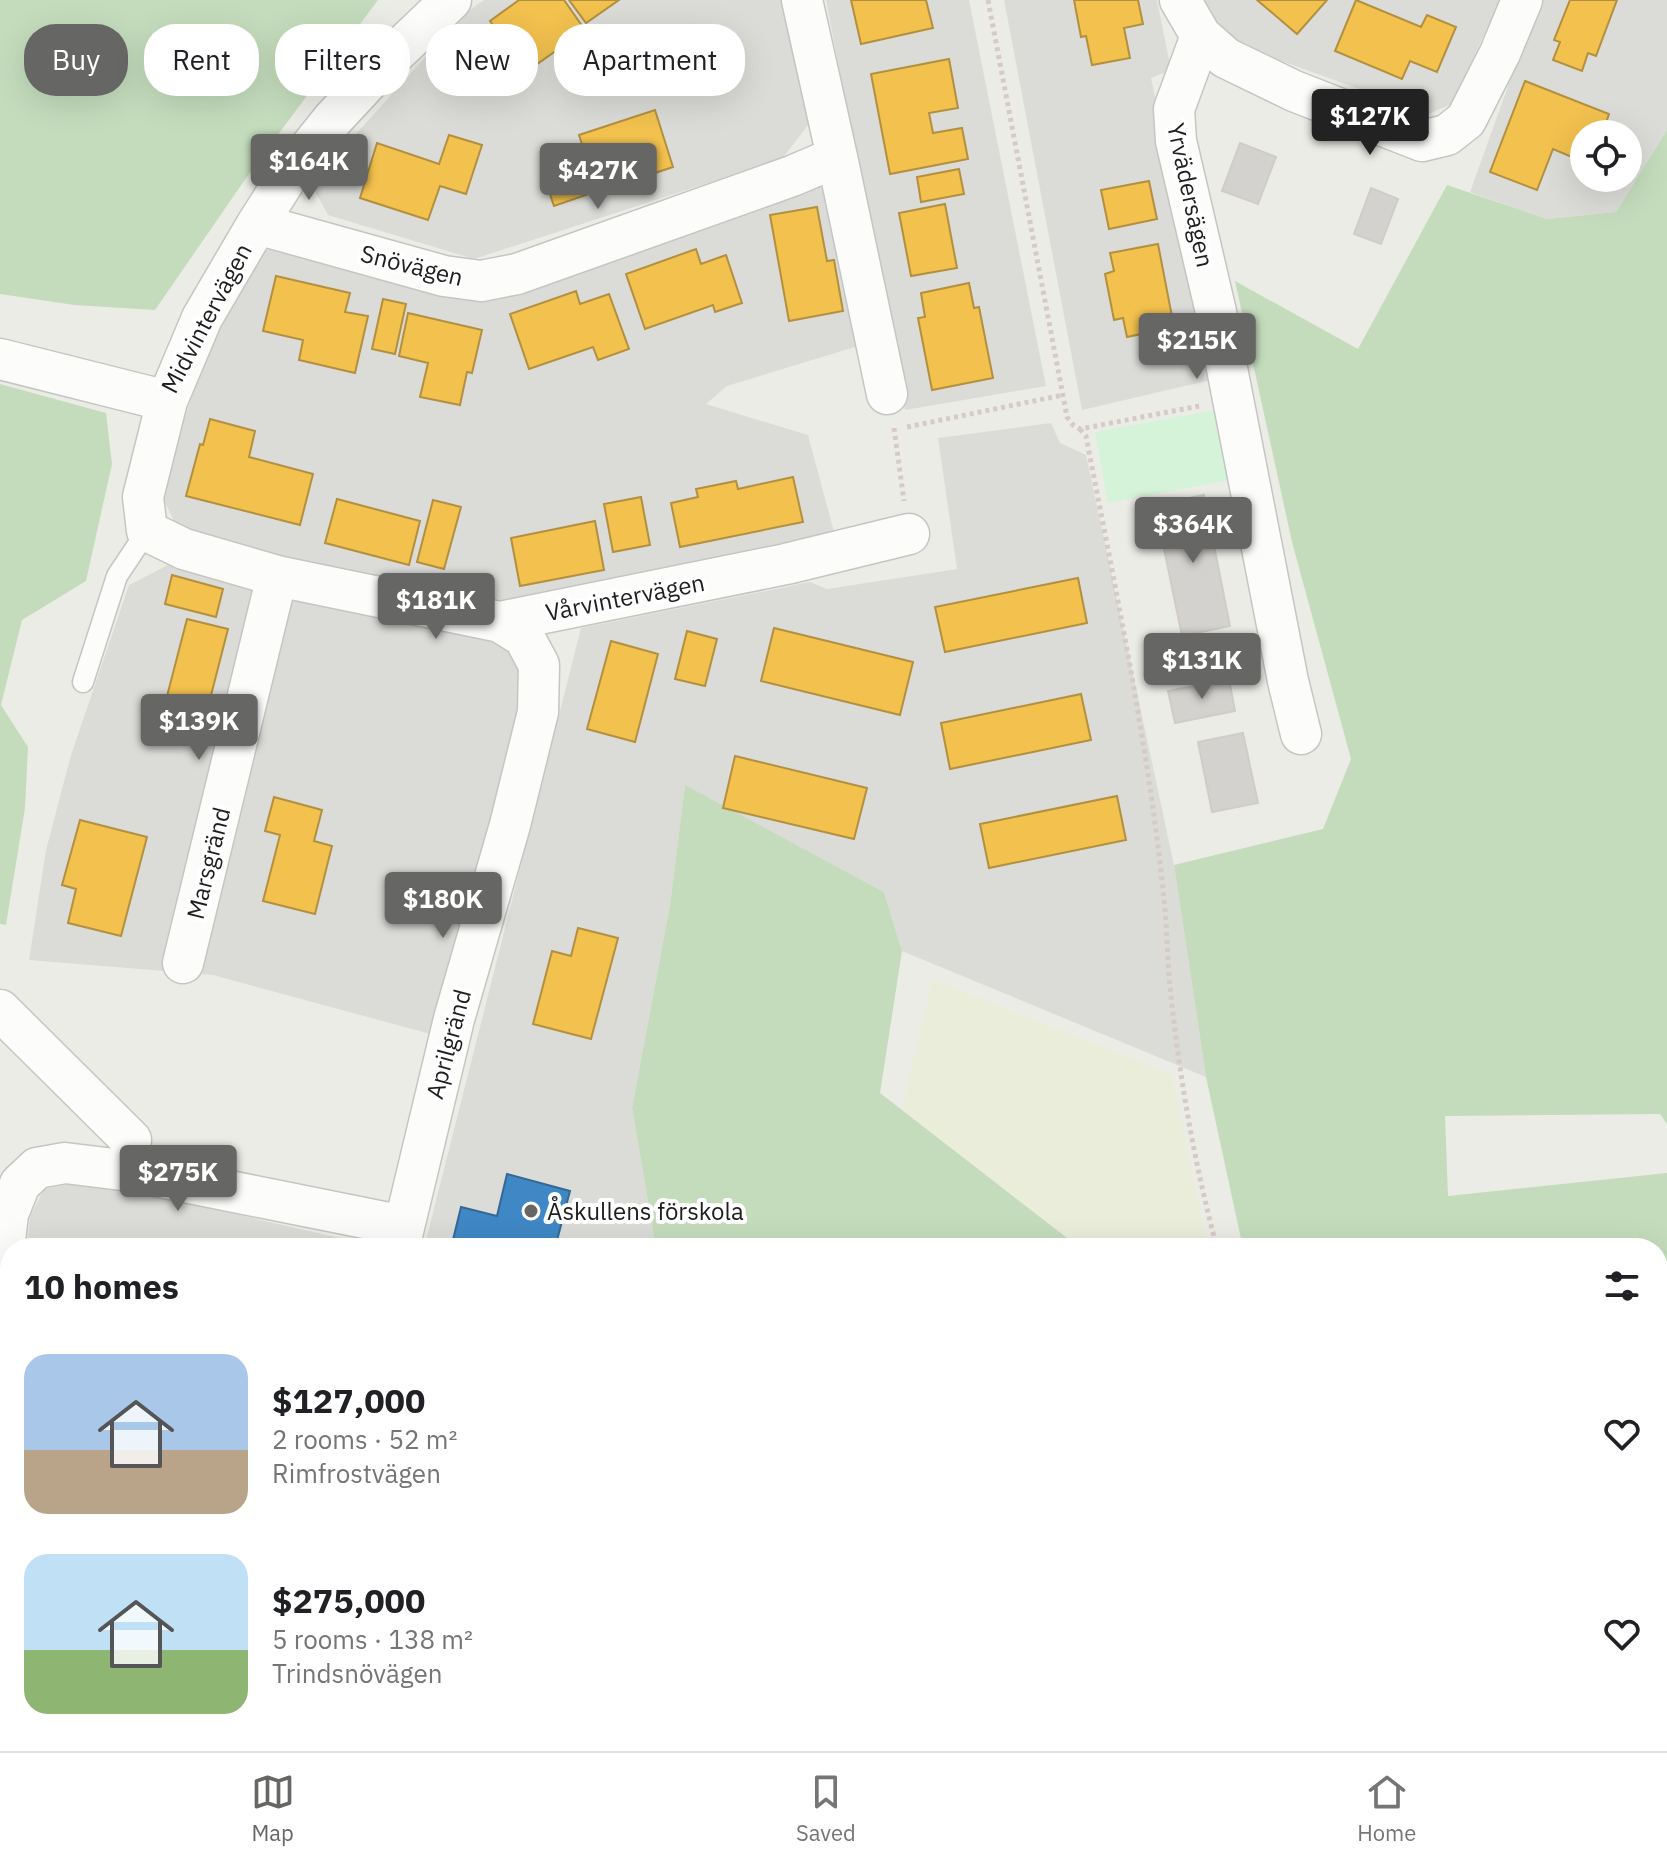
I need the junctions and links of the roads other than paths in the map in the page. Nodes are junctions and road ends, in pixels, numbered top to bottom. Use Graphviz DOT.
graph roads {
  1 [pos="451,0"];
  2 [pos="802,0"];
  3 [pos="1180,0"];
  4 [pos="1522,0"];
  5 [pos="1201,36"];
  6 [pos="837,157"];
  7 [pos="257,224"];
  8 [pos="0,359"];
  9 [pos="167,401"];
  10 [pos="890,412"];
  11 [pos="147,531"];
  12 [pos="909,534"];
  13 [pos="277,576"];
  14 [pos="500,622"];
  15 [pos="83,682"];
  16 [pos="1301,734"];
  17 [pos="183,963"];
  18 [pos="0,1010"];
  19 [pos="131,1140"];
  20 [pos="401,1237"];
  21 [pos="5,1238"];
  1 -- 7 [label="street, Midvintervägen"];
  2 -- 6 [label="street"];
  3 -- 5 [label="street"];
  4 -- 5 [label="street"];
  5 -- 16 [label="street, Yrvädersägen"];
  6 -- 7 [label="street, Snövägen"];
  6 -- 10 [label="street"];
  7 -- 9 [label="street, Midvintervägen"];
  8 -- 9 [label="street, Midvintervägen"];
  9 -- 11 [label="street"];
  11 -- 13 [label="street, Vårvintervägen"];
  11 -- 15 [label="lane"];
  12 -- 14 [label="street, Vårvintervägen"];
  13 -- 14 [label="street, Vårvintervägen"];
  13 -- 17 [label="street, Marsgränd"];
  14 -- 20 [label="street, Aprilgränd"];
  18 -- 19 [label="street"];
  20 -- 21 [label="street"];
}
